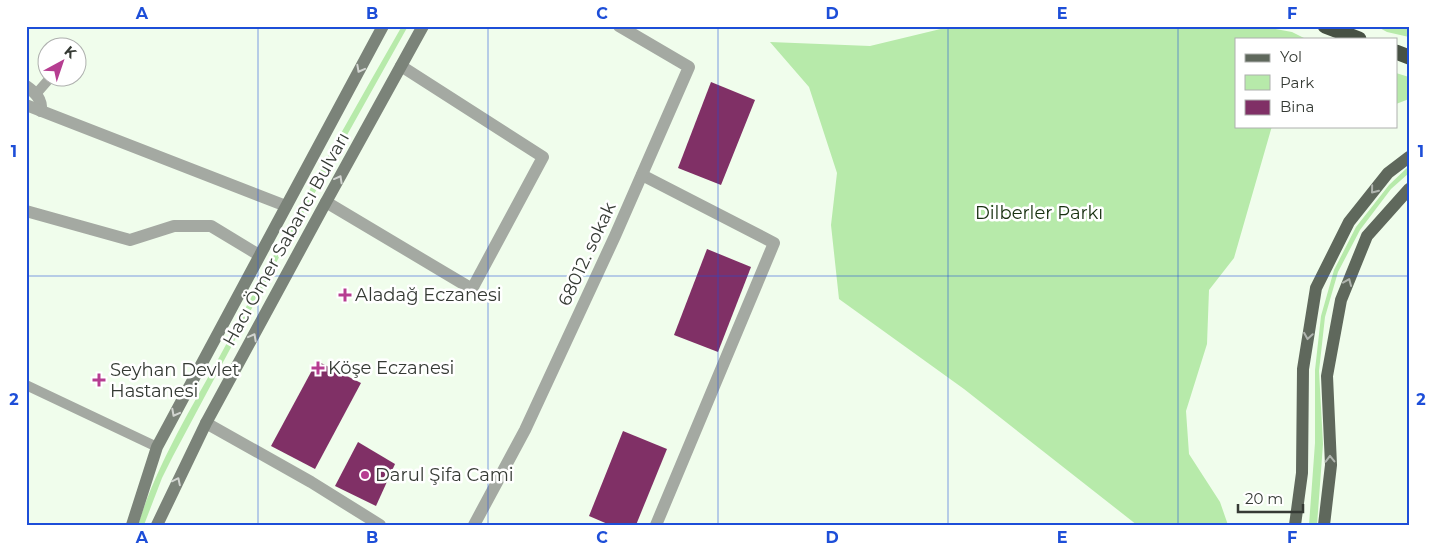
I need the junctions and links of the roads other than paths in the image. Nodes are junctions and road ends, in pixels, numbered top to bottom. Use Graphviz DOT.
graph roads {
  1 [pos="383,26"];
  2 [pos="423,26"];
  3 [pos="619,26"];
  4 [pos="1325,26"];
  5 [pos="1356,38"];
  6 [pos="401,66"];
  7 [pos="31,90"];
  8 [pos="26,105"];
  9 [pos="41,111"];
  10 [pos="1409,157"];
  11 [pos="642,175"];
  12 [pos="1409,189"];
  13 [pos="326,202"];
  14 [pos="286,206"];
  15 [pos="26,211"];
  16 [pos="259,255"];
  17 [pos="26,385"];
  18 [pos="206,424"];
  19 [pos="157,447"];
  20 [pos="132,525"];
  21 [pos="157,525"];
  22 [pos="380,525"];
  23 [pos="474,525"];
  24 [pos="656,525"];
  25 [pos="1295,525"];
  26 [pos="1324,525"];
  1 -- 14 [label="main road, Hacı Ömer Sabancı Bulvarı, one-way"];
  2 -- 6 [label="main road, Hacı Ömer Sabancı Bulvarı"];
  3 -- 11 [label="street, 68012. sokak"];
  4 -- 5 [label="highway"];
  13 -- 6 [label="main road, Hacı Ömer Sabancı Bulvarı, one-way"];
  6 -- 13 [label="street"];
  7 -- 9 [label="street"];
  8 -- 9 [label="street"];
  9 -- 14 [label="street"];
  10 -- 25 [label="main road, one-way"];
  11 -- 23 [label="street, 68012. sokak"];
  11 -- 24 [label="street"];
  26 -- 12 [label="main road, one-way"];
  18 -- 13 [label="main road, Hacı Ömer Sabancı Bulvarı, one-way"];
  14 -- 16 [label="main road, Hacı Ömer Sabancı Bulvarı"];
  15 -- 16 [label="street"];
  16 -- 19 [label="main road, Hacı Ömer Sabancı Bulvarı, one-way"];
  17 -- 19 [label="lane"];
  21 -- 18 [label="main road, Hacı Ömer Sabancı Bulvarı, one-way"];
  18 -- 22 [label="street"];
  19 -- 20 [label="main road, Hacı Ömer Sabancı Bulvarı"];
}
